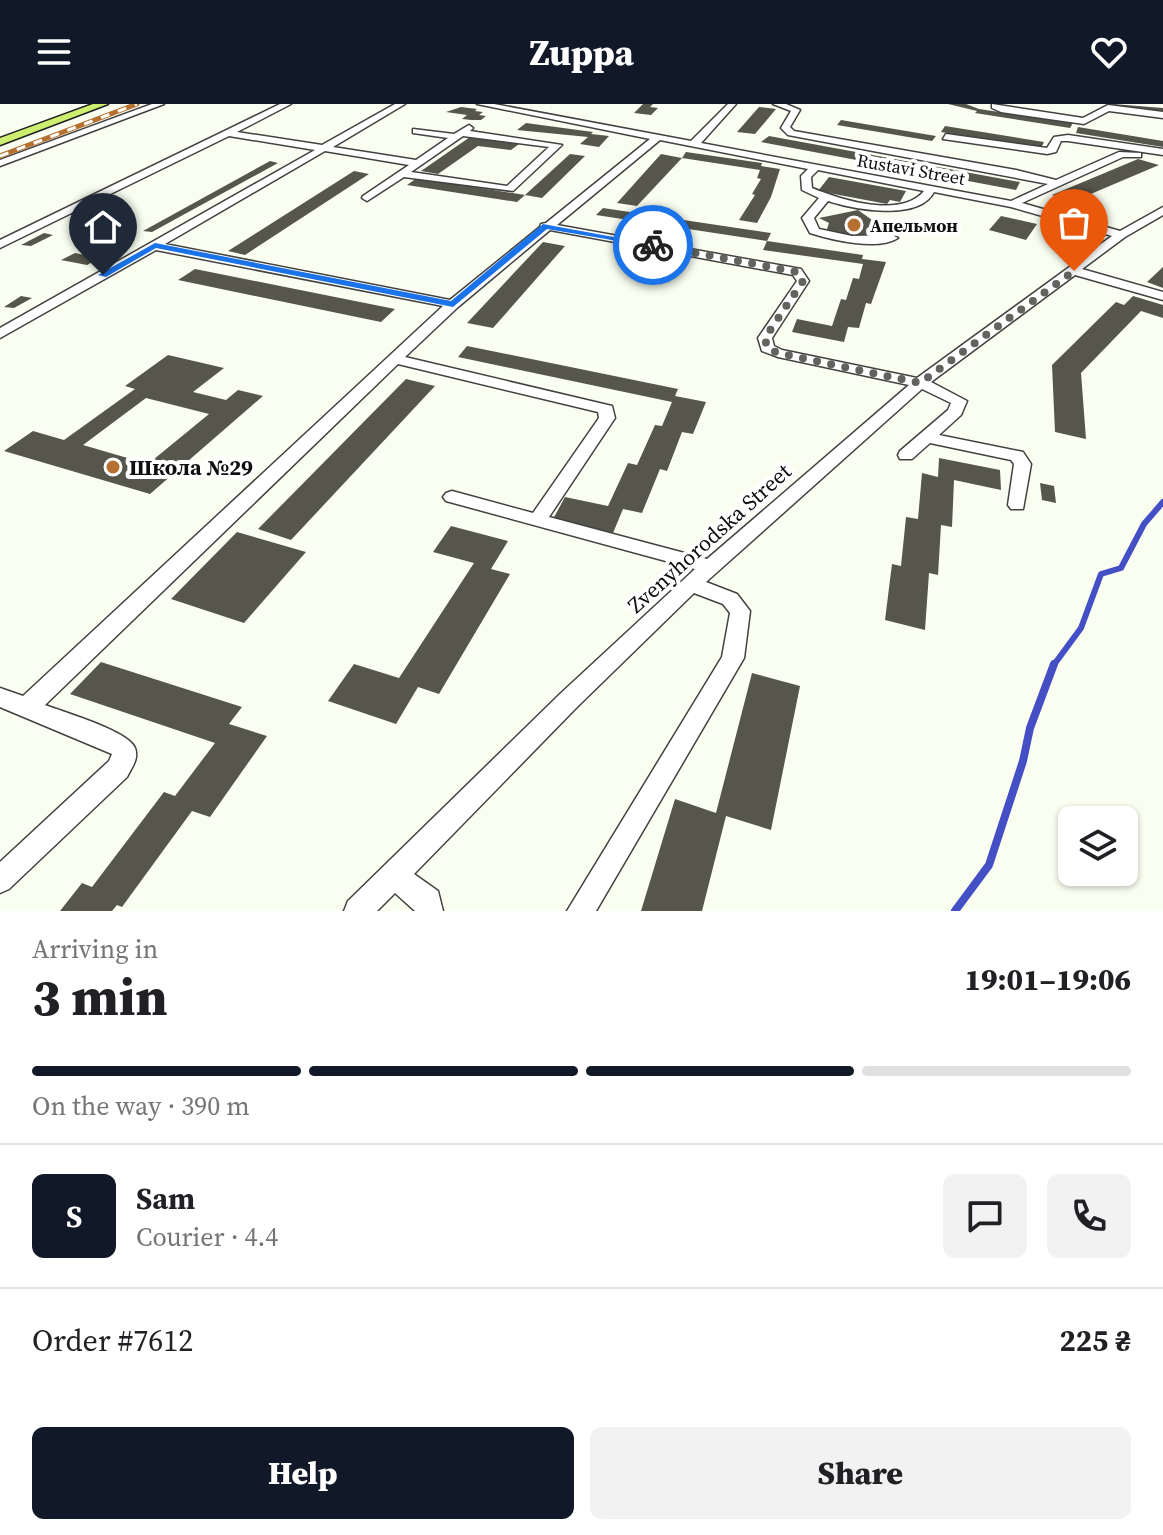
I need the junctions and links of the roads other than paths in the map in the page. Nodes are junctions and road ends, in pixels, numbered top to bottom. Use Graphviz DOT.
graph roads {
  1 [pos="80,104"];
  2 [pos="103,104"];
  3 [pos="160,104"];
  4 [pos="287,104"];
  5 [pos="401,104"];
  6 [pos="481,104"];
  7 [pos="732,104"];
  8 [pos="777,104"];
  9 [pos="997,104"];
  10 [pos="1022,104"];
  11 [pos="1092,115"];
  12 [pos="1163,115"];
  13 [pos="416,131"];
  14 [pos="462,132"];
  15 [pos="0,133"];
  16 [pos="227,133"];
  17 [pos="946,137"];
  18 [pos="657,138"];
  19 [pos="0,142"];
  20 [pos="692,145"];
  21 [pos="323,149"];
  22 [pos="1163,152"];
  23 [pos="1163,159"];
  24 [pos="0,163"];
  25 [pos="418,163"];
  26 [pos="815,168"];
  27 [pos="402,174"];
  28 [pos="1060,184"];
  29 [pos="930,189"];
  30 [pos="367,198"];
  31 [pos="825,198"];
  32 [pos="1012,204"];
  33 [pos="1163,210"];
  34 [pos="545,226"];
  35 [pos="1121,235"];
  36 [pos="892,238"];
  37 [pos="0,244"];
  38 [pos="155,246"];
  39 [pos="1074,271"];
  40 [pos="1163,296"];
  41 [pos="453,304"];
  42 [pos="0,334"];
  43 [pos="393,359"];
  44 [pos="920,383"];
  45 [pos="927,437"];
  46 [pos="906,455"];
  47 [pos="452,497"];
  48 [pos="1017,505"];
  49 [pos="538,519"];
  50 [pos="712,567"];
  51 [pos="691,584"];
  52 [pos="0,697"];
  53 [pos="25,709"];
  54 [pos="395,876"];
  55 [pos="0,880"];
  56 [pos="358,911"];
  57 [pos="429,911"];
  58 [pos="581,911"];
  1 -- 15 [label="main road"];
  2 -- 19 [label="main road"];
  3 -- 24 [label="street"];
  4 -- 16 [label="street"];
  5 -- 21 [label="street"];
  6 -- 18 [label="street, Rustavi Street"];
  7 -- 20 [label="street"];
  8 -- 28 [label="street"];
  9 -- 11 [label="street"];
  10 -- 11 [label="street"];
  11 -- 12 [label="street"];
  13 -- 14 [label="street"];
  14 -- 25 [label="street"];
  14 -- 27 [label="street"];
  16 -- 21 [label="street"];
  16 -- 37 [label="street"];
  17 -- 22 [label="street"];
  18 -- 20 [label="street, Rustavi Street"];
  18 -- 34 [label="street"];
  20 -- 26 [label="street, Rustavi Street"];
  21 -- 25 [label="street"];
  21 -- 38 [label="street"];
  23 -- 28 [label="street"];
  25 -- 27 [label="street"];
  26 -- 29 [label="street, Rustavi Street"];
  26 -- 31 [label="street"];
  27 -- 30 [label="street"];
  28 -- 32 [label="street"];
  29 -- 31 [label="street"];
  29 -- 32 [label="street, Rustavi Street"];
  31 -- 36 [label="street"];
  32 -- 35 [label="street, Rustavi Street"];
  33 -- 35 [label="street, Zvenyhorodska Street"];
  34 -- 41 [label="street"];
  34 -- 44 [label="street"];
  35 -- 39 [label="street, Zvenyhorodska Street"];
  38 -- 41 [label="street"];
  38 -- 42 [label="street"];
  39 -- 40 [label="street"];
  39 -- 44 [label="street, Zvenyhorodska Street"];
  41 -- 43 [label="street"];
  43 -- 49 [label="street"];
  43 -- 53 [label="street"];
  44 -- 45 [label="street"];
  44 -- 50 [label="street, Zvenyhorodska Street"];
  45 -- 46 [label="street"];
  45 -- 48 [label="street"];
  47 -- 49 [label="street"];
  49 -- 50 [label="street"];
  50 -- 51 [label="street, Zvenyhorodska Street"];
  51 -- 54 [label="street, Zvenyhorodska Street"];
  51 -- 58 [label="street"];
  52 -- 53 [label="street"];
  53 -- 55 [label="street"];
  54 -- 56 [label="street, Zvenyhorodska Street"];
  54 -- 57 [label="street"];
}
